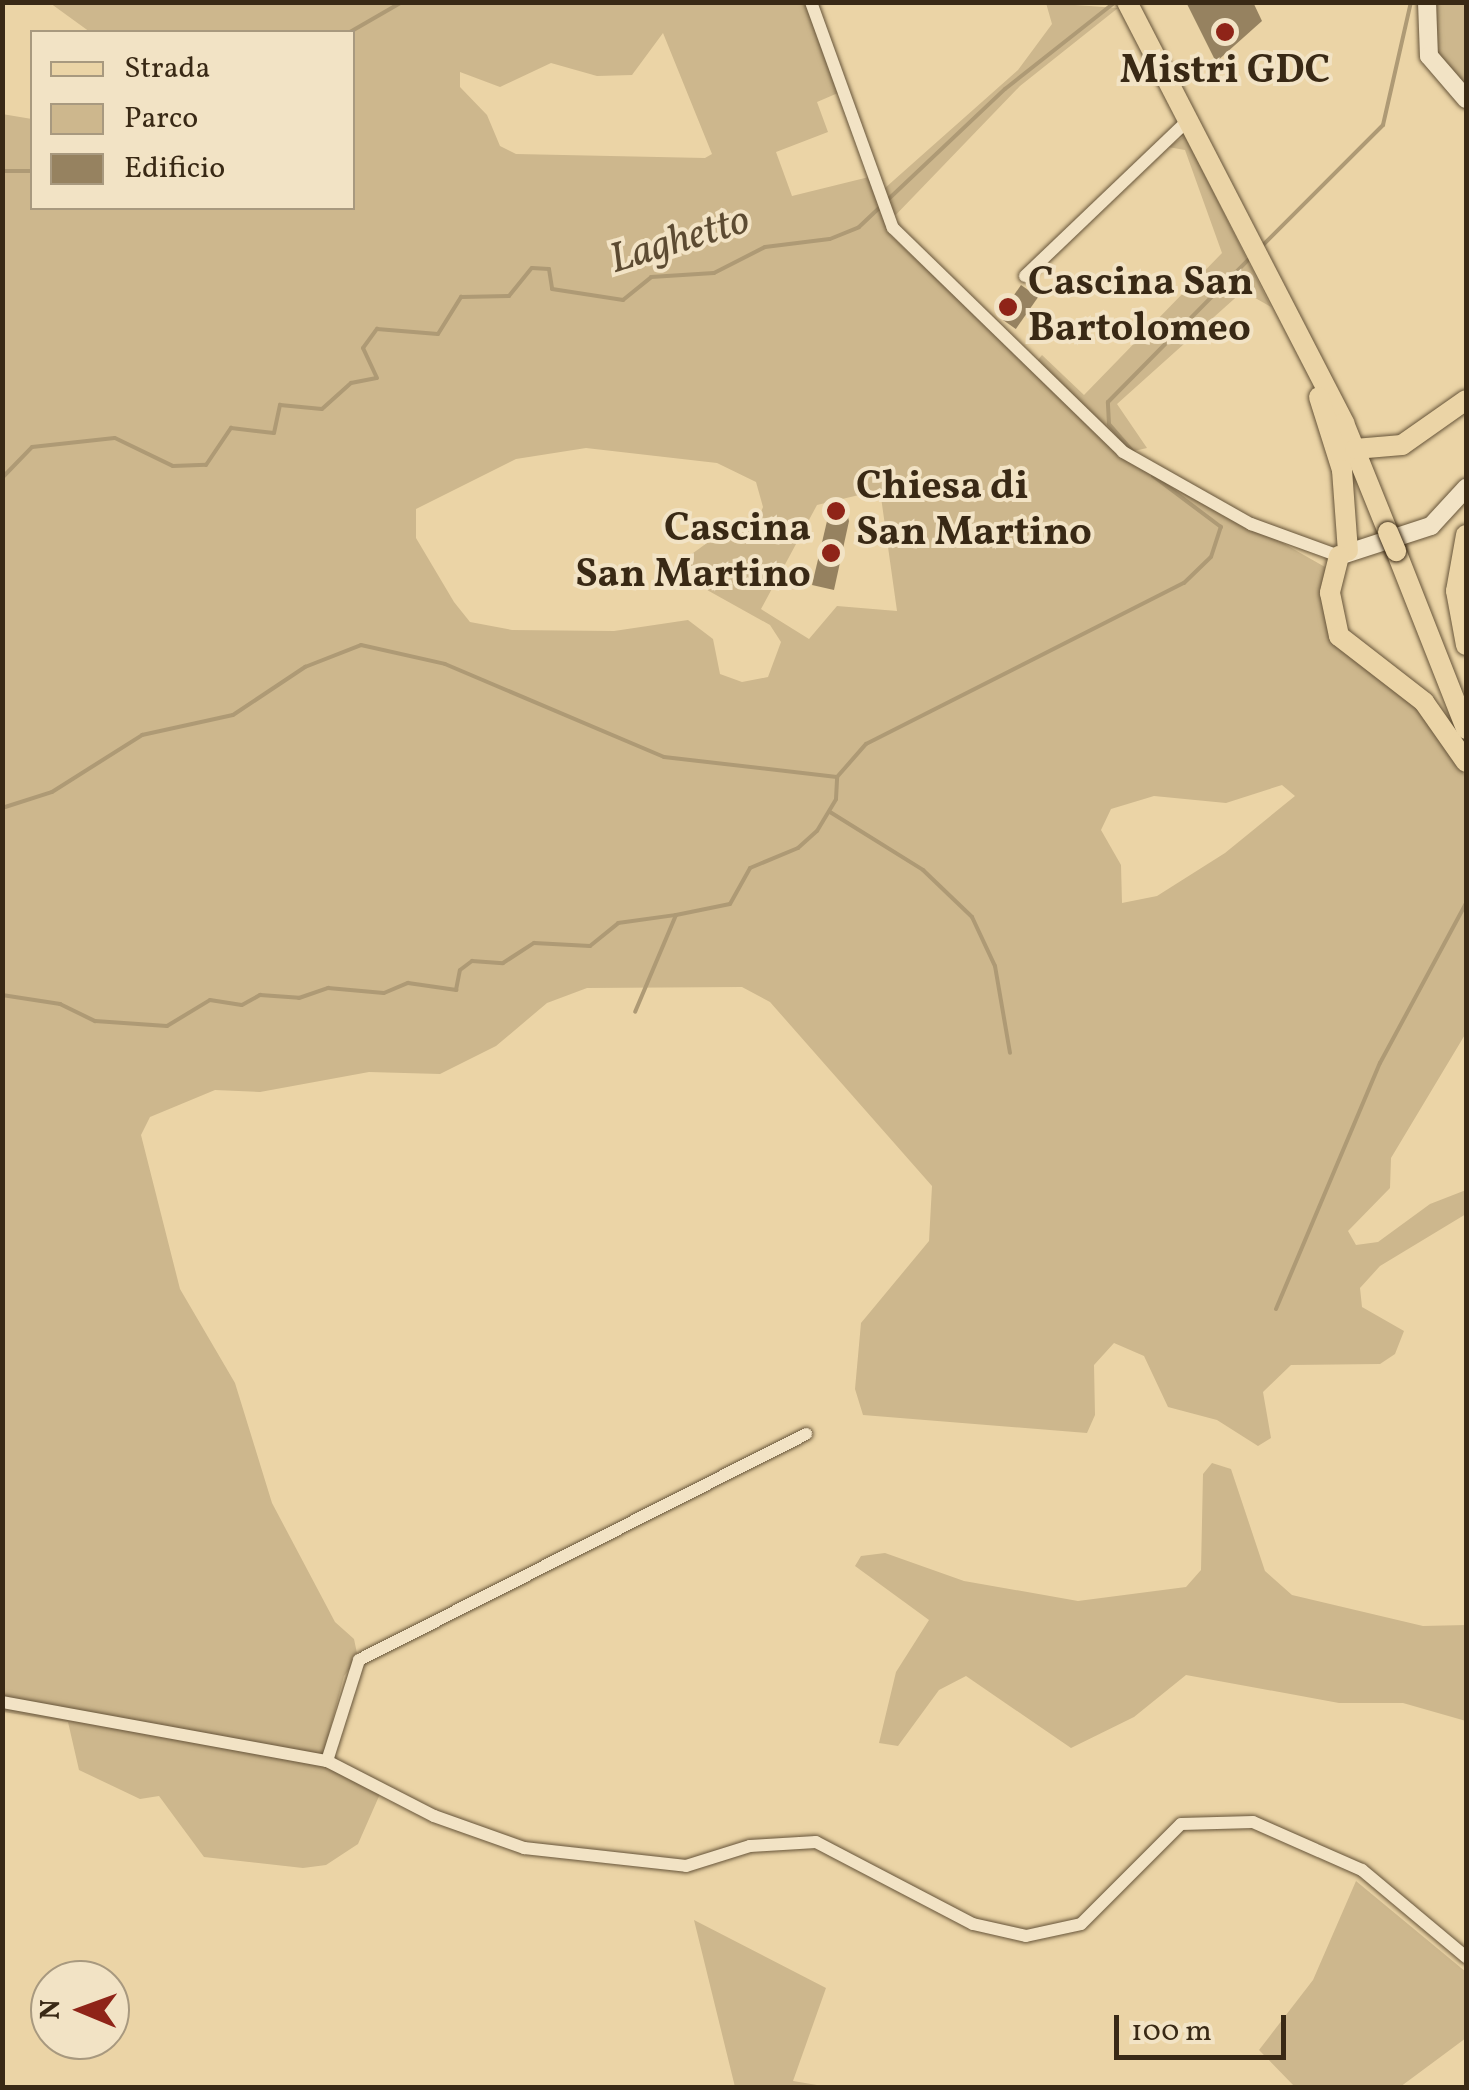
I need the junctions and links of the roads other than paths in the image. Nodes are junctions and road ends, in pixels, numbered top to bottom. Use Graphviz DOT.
graph roads {
  1 [pos="811,2"];
  2 [pos="1427,2"];
  3 [pos="1128,5"];
  4 [pos="1466,99"];
  5 [pos="1188,120"];
  6 [pos="1267,271"];
  7 [pos="1025,276"];
  8 [pos="1466,400"];
  9 [pos="1355,450"];
  10 [pos="1466,488"];
  11 [pos="1466,535"];
  12 [pos="1392,541"];
  13 [pos="1344,554"];
  14 [pos="1466,645"];
  15 [pos="1466,729"];
  16 [pos="1466,762"];
  17 [pos="806,1434"];
  18 [pos="2,1702"];
  19 [pos="327,1761"];
  20 [pos="1466,1957"];
  1 -- 13 [label="street"];
  2 -- 4 [label="street"];
  3 -- 5 [label="main road"];
  5 -- 6 [label="main road"];
  5 -- 7 [label="street"];
  6 -- 9 [label="main road"];
  6 -- 13 [label="main road"];
  8 -- 9 [label="main road"];
  9 -- 12 [label="main road"];
  10 -- 12 [label="street"];
  11 -- 14 [label="main road"];
  12 -- 13 [label="street"];
  12 -- 15 [label="main road"];
  13 -- 16 [label="main road"];
  17 -- 19 [label="street"];
  18 -- 19 [label="street"];
  19 -- 20 [label="street"];
}
